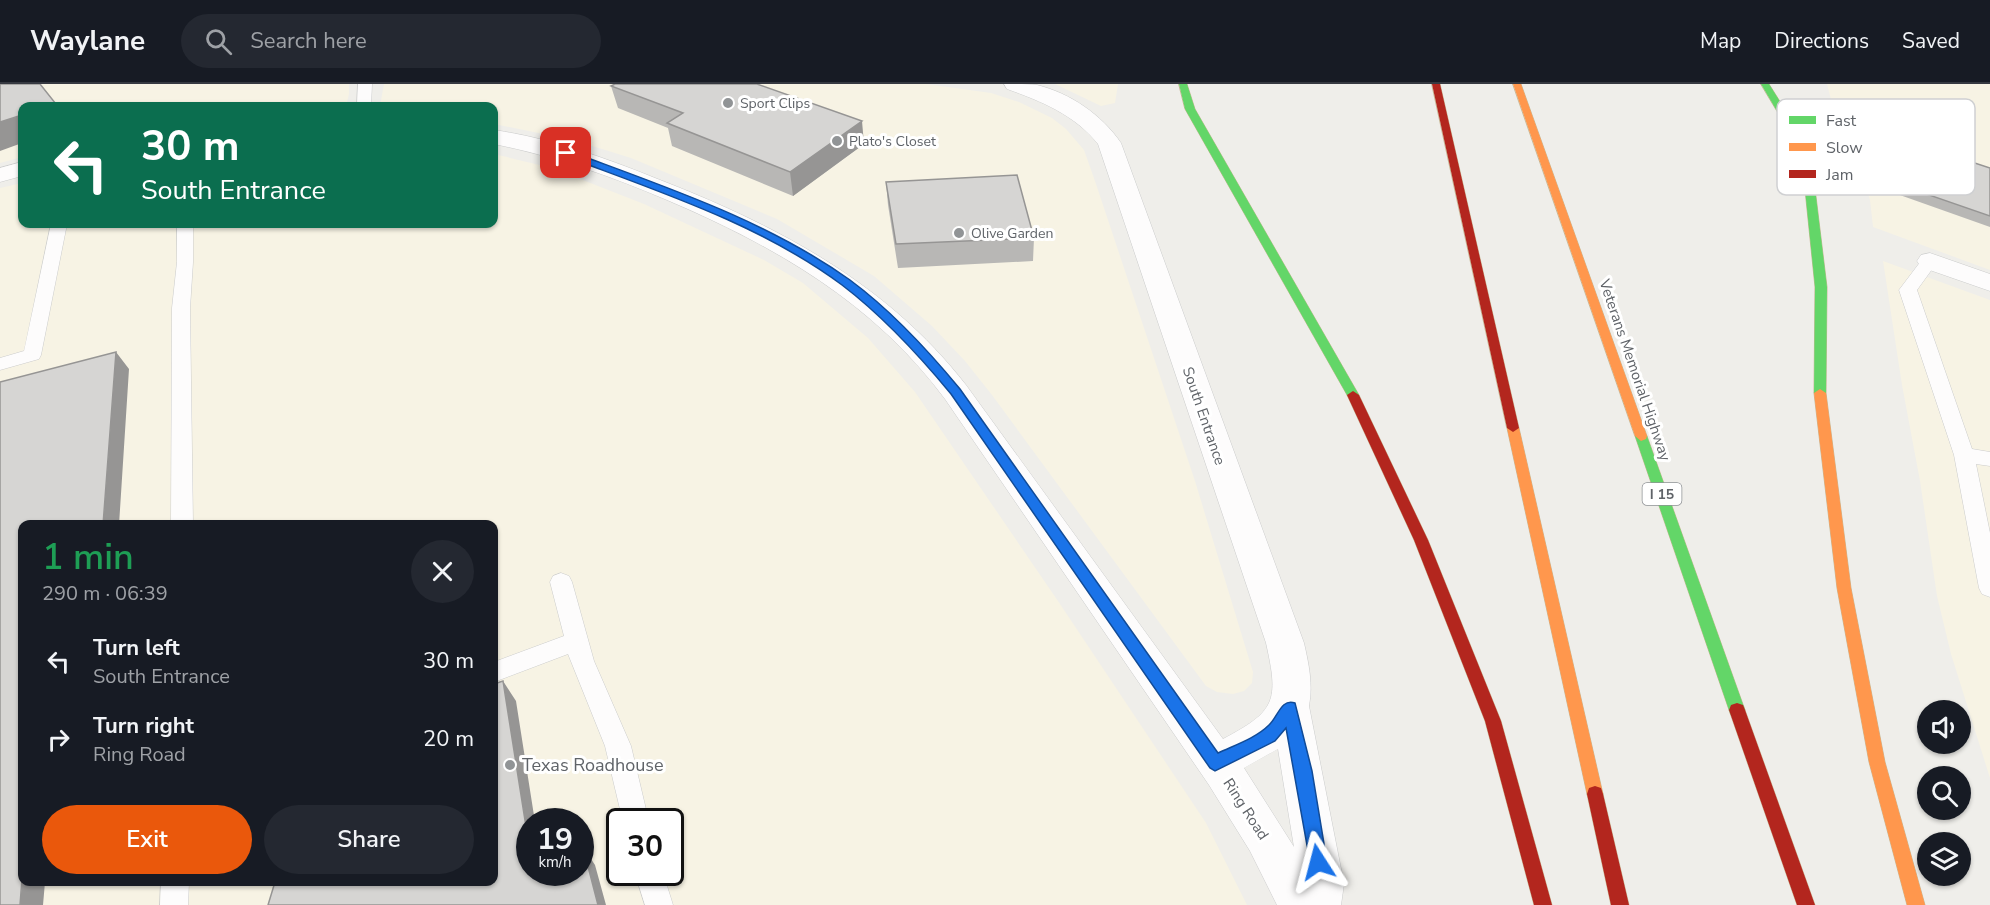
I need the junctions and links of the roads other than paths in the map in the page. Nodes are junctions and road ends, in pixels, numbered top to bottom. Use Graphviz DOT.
graph roads {
  1 [pos="366,84"];
  2 [pos="1015,84"];
  3 [pos="1183,84"];
  4 [pos="1436,84"];
  5 [pos="1517,84"];
  6 [pos="1765,84"];
  7 [pos="364,102"];
  8 [pos="1777,104"];
  9 [pos="1764,106"];
  10 [pos="1777,118"];
  11 [pos="498,138"];
  12 [pos="18,170"];
  13 [pos="0,175"];
  14 [pos="1811,195"];
  15 [pos="58,228"];
  16 [pos="185,228"];
  17 [pos="1930,261"];
  18 [pos="1990,283"];
  19 [pos="0,364"];
  20 [pos="1964,455"];
  21 [pos="1990,459"];
  22 [pos="182,520"];
  23 [pos="561,582"];
  24 [pos="1990,588"];
  25 [pos="577,641"];
  26 [pos="498,671"];
  27 [pos="1290,708"];
  28 [pos="1215,763"];
  29 [pos="633,808"];
  30 [pos="175,886"];
  31 [pos="653,886"];
  32 [pos="174,905"];
  33 [pos="658,905"];
  34 [pos="1300,905"];
  35 [pos="1319,905"];
  36 [pos="1543,905"];
  37 [pos="1620,905"];
  38 [pos="1806,905"];
  39 [pos="1916,905"];
  1 -- 7 [label="lane"];
  2 -- 27 [label="street, South Entrance"];
  3 -- 36 [label="highway"];
  4 -- 37 [label="highway"];
  5 -- 38 [label="highway, Veterans Memorial Highway / I 15"];
  6 -- 8 [label="highway"];
  9 -- 10 [label="highway"];
  11 -- 28 [label="street, Ring Road"];
  12 -- 13 [label="street"];
  14 -- 39 [label="highway"];
  15 -- 19 [label="lane"];
  16 -- 22 [label="lane"];
  17 -- 18 [label="street"];
  17 -- 20 [label="lane"];
  20 -- 21 [label="lane"];
  20 -- 24 [label="lane"];
  23 -- 25 [label="lane"];
  25 -- 26 [label="lane"];
  25 -- 29 [label="lane"];
  27 -- 28 [label="street"];
  27 -- 35 [label="street"];
  28 -- 34 [label="street, Ring Road"];
  30 -- 32 [label="lane"];
  31 -- 33 [label="lane"];
}
